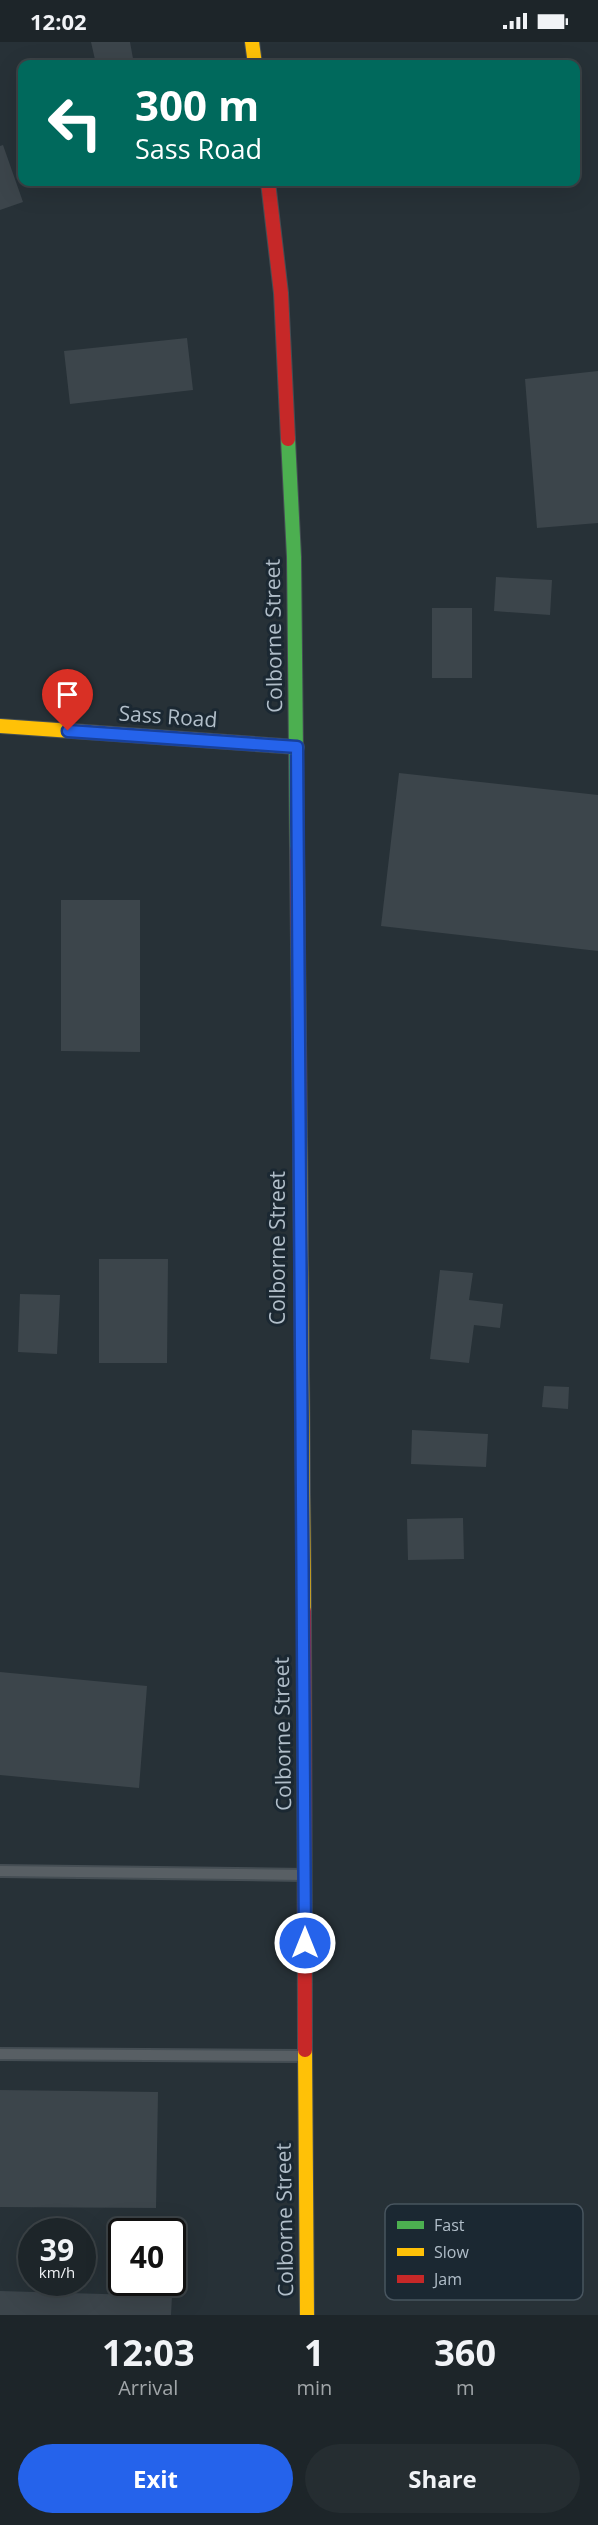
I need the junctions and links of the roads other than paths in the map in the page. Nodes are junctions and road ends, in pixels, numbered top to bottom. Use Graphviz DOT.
graph roads {
  1 [pos="252,42"];
  2 [pos="254,60"];
  3 [pos="268,186"];
  4 [pos="0,726"];
  5 [pos="297,747"];
  6 [pos="0,1871"];
  7 [pos="305,1875"];
  8 [pos="0,2054"];
  9 [pos="304,2056"];
  10 [pos="307,2315"];
  1 -- 2 [label="street"];
  3 -- 5 [label="street, Colborne Street"];
  4 -- 5 [label="street, Sass Road"];
  5 -- 7 [label="street, Colborne Street"];
  6 -- 7 [label="lane"];
  7 -- 9 [label="street, Colborne Street"];
  8 -- 9 [label="lane"];
  9 -- 10 [label="street, Colborne Street"];
}
